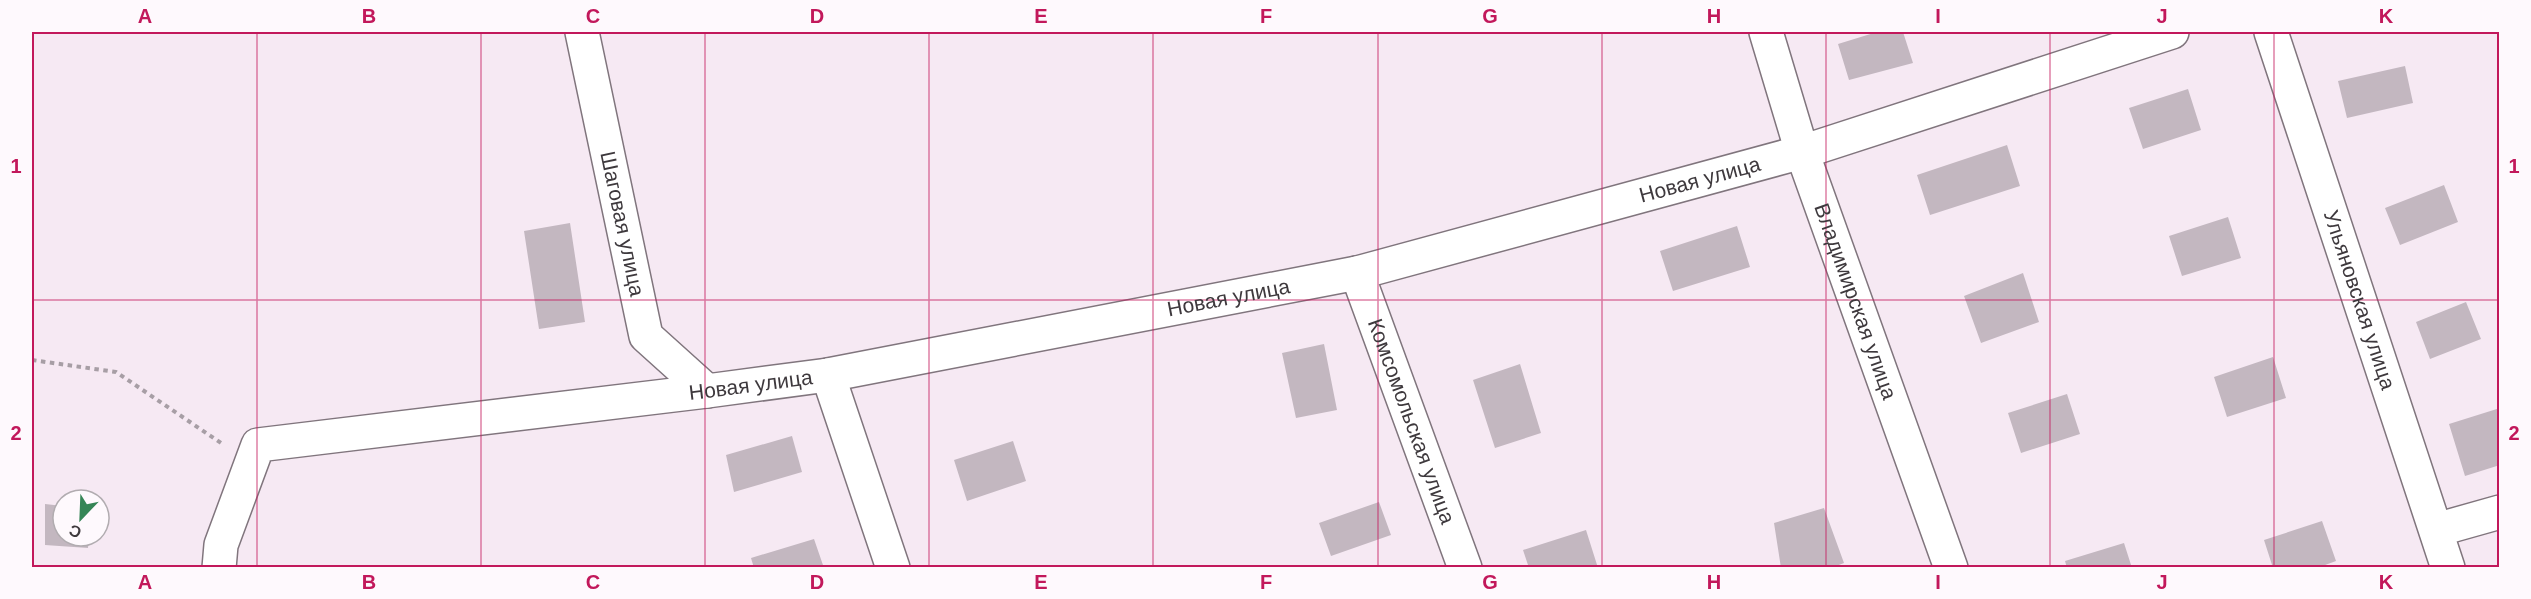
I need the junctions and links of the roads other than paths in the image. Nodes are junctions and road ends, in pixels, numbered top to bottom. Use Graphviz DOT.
graph roads {
  1 [pos="582,32"];
  2 [pos="1766,32"];
  3 [pos="2172,32"];
  4 [pos="2271,32"];
  5 [pos="1802,152"];
  6 [pos="1357,273"];
  7 [pos="828,375"];
  8 [pos="707,392"];
  9 [pos="2499,512"];
  10 [pos="2436,530"];
  11 [pos="219,567"];
  12 [pos="893,567"];
  13 [pos="1465,567"];
  14 [pos="1951,567"];
  15 [pos="2448,567"];
  1 -- 8 [label="street, Шаговая улица"];
  2 -- 5 [label="street, Владимирская улица"];
  3 -- 5 [label="street, Новая улица"];
  4 -- 10 [label="street, Ульяновская улица"];
  5 -- 6 [label="street, Новая улица"];
  5 -- 14 [label="street, Владимирская улица"];
  6 -- 7 [label="street, Новая улица"];
  6 -- 13 [label="street, Комсомольская улица"];
  7 -- 8 [label="street, Новая улица"];
  7 -- 12 [label="street"];
  8 -- 11 [label="street, Новая улица"];
  9 -- 10 [label="street"];
  10 -- 15 [label="street, Ульяновская улица"];
}
